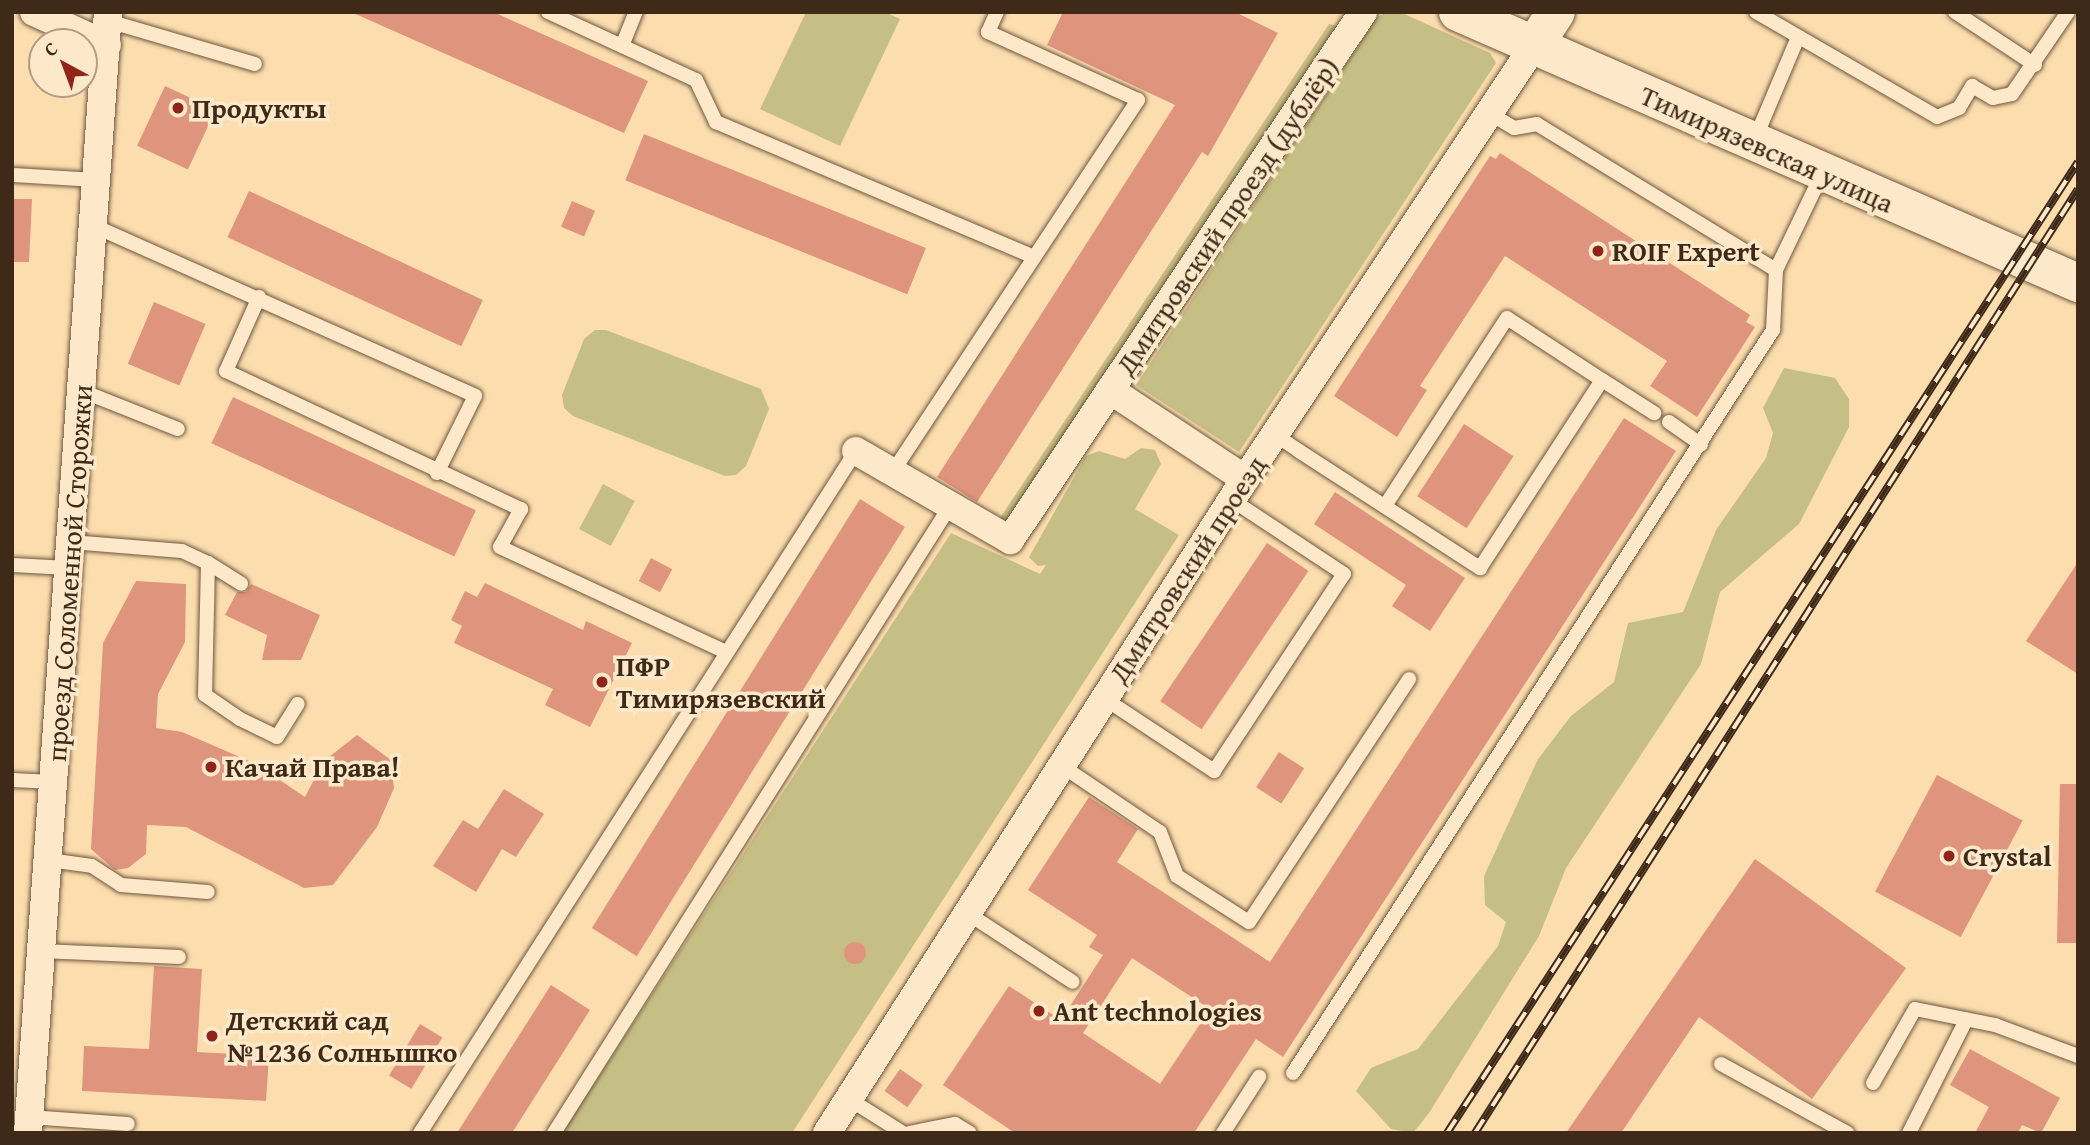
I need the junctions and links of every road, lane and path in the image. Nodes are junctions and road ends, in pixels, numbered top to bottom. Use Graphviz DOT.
graph roads {
  1 [pos="34,12"];
  2 [pos="548,12"];
  3 [pos="636,12"];
  4 [pos="997,12"];
  5 [pos="1363,12"];
  6 [pos="1458,12"];
  7 [pos="1556,12"];
  8 [pos="1756,12"];
  9 [pos="1955,12"];
  10 [pos="2068,12"];
  11 [pos="107,26"];
  12 [pos="1798,37"];
  13 [pos="622,46"];
  14 [pos="1534,46"];
  15 [pos="255,64"];
  16 [pos="2035,65"];
  17 [pos="1487,113"];
  18 [pos="1753,143"];
  19 [pos="1822,174"];
  20 [pos="12,175"];
  21 [pos="97,180"];
  22 [pos="94,226"];
  23 [pos="1034,257"];
  24 [pos="1776,270"];
  25 [pos="2078,284"];
  26 [pos="259,297"];
  27 [pos="1602,380"];
  28 [pos="1110,390"];
  29 [pos="82,391"];
  30 [pos="1654,413"];
  31 [pos="1669,422"];
  32 [pos="178,429"];
  33 [pos="1274,434"];
  34 [pos="1701,444"];
  35 [pos="856,451"];
  36 [pos="437,472"];
  37 [pos="892,473"];
  38 [pos="1238,489"];
  39 [pos="950,506"];
  40 [pos="1385,506"];
  41 [pos="70,555"];
  42 [pos="208,563"];
  43 [pos="12,565"];
  44 [pos="241,584"];
  45 [pos="726,652"];
  46 [pos="1409,680"];
  47 [pos="1105,699"];
  48 [pos="298,704"];
  49 [pos="1062,766"];
  50 [pos="12,780"];
  51 [pos="54,782"];
  52 [pos="48,860"];
  53 [pos="208,892"];
  54 [pos="967,913"];
  55 [pos="42,951"];
  56 [pos="178,957"];
  57 [pos="1073,982"];
  58 [pos="1966,1020"];
  59 [pos="2078,1056"];
  60 [pos="1721,1064"];
  61 [pos="1293,1073"];
  62 [pos="1259,1077"];
  63 [pos="1873,1083"];
  64 [pos="849,1099"];
  65 [pos="128,1124"];
  66 [pos="28,1125"];
  67 [pos="420,1133"];
  68 [pos="554,1133"];
  69 [pos="827,1133"];
  70 [pos="903,1133"];
  71 [pos="909,1133"];
  72 [pos="970,1133"];
  73 [pos="1223,1133"];
  74 [pos="1847,1133"];
  75 [pos="1909,1133"];
  1 -- 11 [label="street"];
  2 -- 13 [label="lane"];
  3 -- 13 [label="lane"];
  4 -- 23 [label="lane"];
  5 -- 28 [label="street, Дмитровский проезд (дублёр)"];
  6 -- 14 [label="main road, Тимирязевская улица"];
  7 -- 14 [label="main road, Дмитровский проезд"];
  8 -- 12 [label="lane"];
  9 -- 16 [label="lane"];
  10 -- 16 [label="lane"];
  11 -- 15 [label="lane"];
  11 -- 21 [label="street, проезд Соломенной Сторожки"];
  12 -- 16 [label="lane"];
  12 -- 18 [label="lane"];
  13 -- 23 [label="lane"];
  14 -- 17 [label="street, Дмитровский проезд"];
  14 -- 18 [label="main road, Тимирязевская улица"];
  17 -- 24 [label="lane"];
  17 -- 33 [label="street, Дмитровский проезд"];
  18 -- 19 [label="main road, Тимирязевская улица"];
  19 -- 24 [label="lane"];
  19 -- 25 [label="main road, Тимирязевская улица"];
  20 -- 21 [label="lane"];
  21 -- 22 [label="street, проезд Соломенной Сторожки"];
  22 -- 26 [label="lane"];
  22 -- 29 [label="street, проезд Соломенной Сторожки"];
  23 -- 37 [label="lane"];
  24 -- 34 [label="lane"];
  26 -- 36 [label="lane"];
  26 -- 36 [label="lane"];
  27 -- 30 [label="lane"];
  27 -- 40 [label="lane"];
  27 -- 40 [label="lane"];
  28 -- 38 [label="street, Дмитровский проезд (дублёр)"];
  28 -- 39 [label="street"];
  29 -- 32 [label="lane"];
  29 -- 41 [label="street, проезд Соломенной Сторожки"];
  31 -- 34 [label="lane"];
  33 -- 38 [label="street, Дмитровский проезд"];
  33 -- 40 [label="lane"];
  34 -- 61 [label="lane"];
  35 -- 37 [label="street"];
  35 -- 45 [label="lane"];
  36 -- 45 [label="lane"];
  37 -- 39 [label="street"];
  38 -- 47 [label="street, Дмитровский проезд"];
  38 -- 47 [label="lane"];
  39 -- 68 [label="lane"];
  41 -- 42 [label="lane"];
  41 -- 43 [label="lane"];
  41 -- 51 [label="street, проезд Соломенной Сторожки"];
  42 -- 44 [label="lane"];
  42 -- 48 [label="lane"];
  45 -- 67 [label="lane"];
  46 -- 49 [label="lane"];
  47 -- 49 [label="street, Дмитровский проезд"];
  49 -- 54 [label="street, Дмитровский проезд"];
  50 -- 51 [label="lane"];
  51 -- 52 [label="street, проезд Соломенной Сторожки"];
  52 -- 53 [label="lane"];
  52 -- 55 [label="street, проезд Соломенной Сторожки"];
  54 -- 57 [label="lane"];
  54 -- 64 [label="street, Дмитровский проезд"];
  55 -- 56 [label="lane"];
  55 -- 66 [label="street, проезд Соломенной Сторожки"];
  58 -- 59 [label="lane"];
  58 -- 63 [label="lane"];
  58 -- 75 [label="lane"];
  60 -- 74 [label="lane"];
  62 -- 73 [label="lane"];
  64 -- 69 [label="street, Дмитровский проезд"];
  64 -- 70 [label="lane"];
  65 -- 66 [label="lane"];
  71 -- 72 [label="lane"];
}
